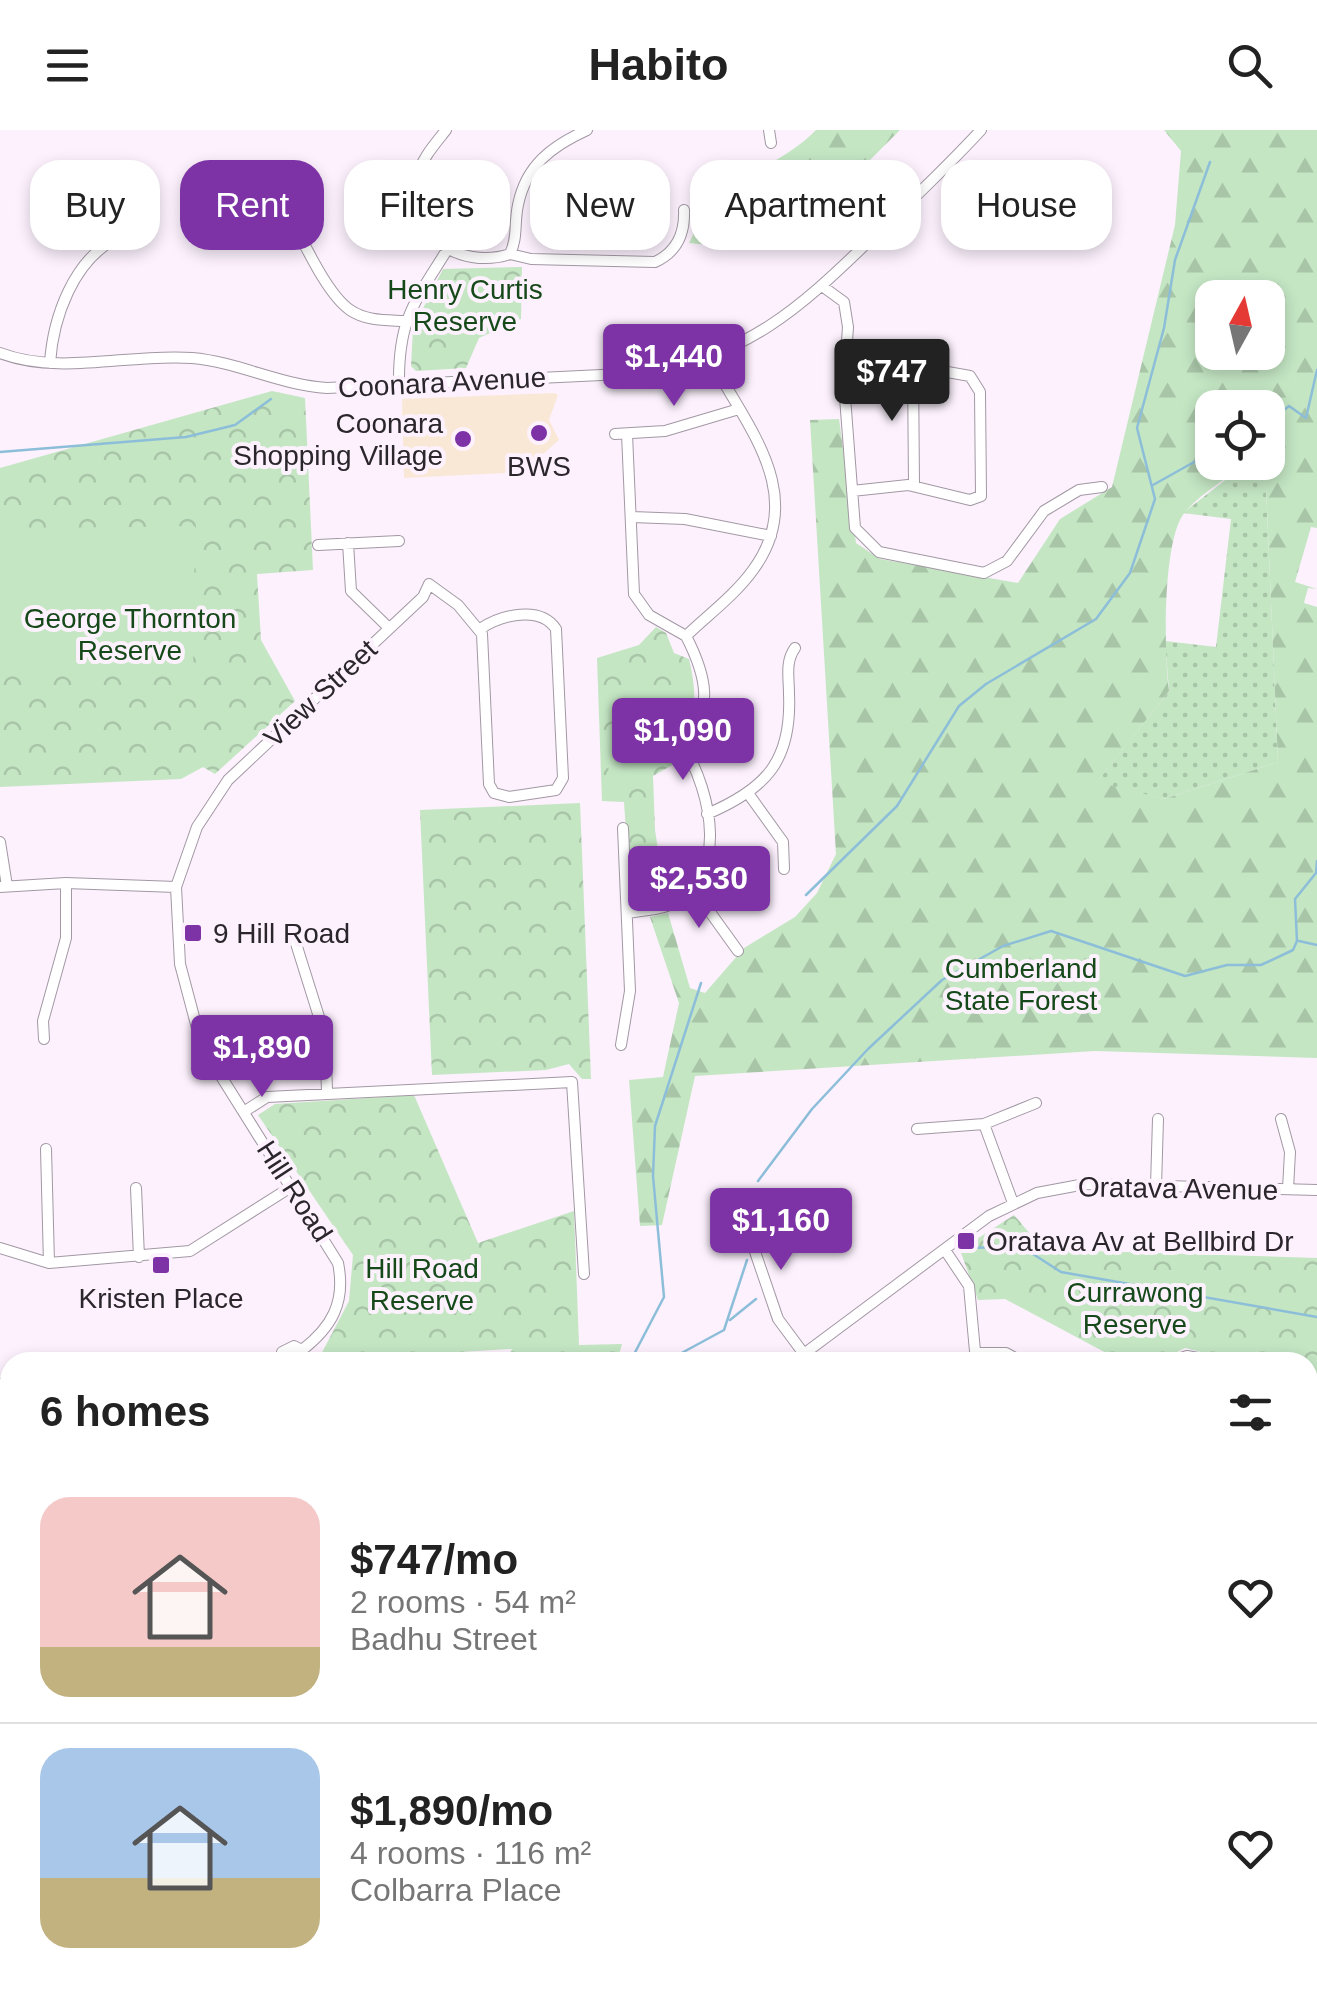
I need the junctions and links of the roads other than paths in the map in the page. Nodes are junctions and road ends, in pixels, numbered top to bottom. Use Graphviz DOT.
graph roads {
  1 [pos="446,130"];
  2 [pos="586,130"];
  3 [pos="770,130"];
  4 [pos="982,130"];
  5 [pos="770,144"];
  6 [pos="425,160"];
  7 [pos="684,210"];
  8 [pos="100,250"];
  9 [pos="310,250"];
  10 [pos="448,250"];
  11 [pos="510,254"];
  12 [pos="822,286"];
  13 [pos="404,320"];
  14 [pos="0,353"];
  15 [pos="846,354"];
  16 [pos="710,358"];
  17 [pos="50,363"];
  18 [pos="913,366"];
  19 [pos="399,385"];
  20 [pos="739,409"];
  21 [pos="914,486"];
  22 [pos="1102,487"];
  23 [pos="852,491"];
  24 [pos="632,517"];
  25 [pos="771,536"];
  26 [pos="399,541"];
  27 [pos="348,543"];
  28 [pos="318,545"];
  29 [pos="390,628"];
  30 [pos="480,629"];
  31 [pos="686,636"];
  32 [pos="774,654"];
  33 [pos="750,796"];
  34 [pos="210,802"];
  35 [pos="707,814"];
  36 [pos="624,828"];
  37 [pos="0,842"];
  38 [pos="784,869"];
  39 [pos="66,883"];
  40 [pos="4,886"];
  41 [pos="176,887"];
  42 [pos="692,887"];
  43 [pos="628,913"];
  44 [pos="293,934"];
  45 [pos="738,951"];
  46 [pos="44,1039"];
  47 [pos="621,1045"];
  48 [pos="327,1091"];
  49 [pos="1036,1103"];
  50 [pos="245,1111"];
  51 [pos="1281,1119"];
  52 [pos="1158,1120"];
  53 [pos="984,1124"];
  54 [pos="917,1129"];
  55 [pos="46,1149"];
  56 [pos="1156,1186"];
  57 [pos="136,1188"];
  58 [pos="291,1188"];
  59 [pos="1288,1189"];
  60 [pos="1317,1190"];
  61 [pos="1012,1203"];
  62 [pos="733,1211"];
  63 [pos="0,1248"];
  64 [pos="945,1250"];
  65 [pos="139,1256"];
  66 [pos="49,1263"];
  67 [pos="584,1274"];
  68 [pos="308,1352"];
  69 [pos="803,1352"];
  70 [pos="807,1352"];
  71 [pos="974,1352"];
  1 -- 6 [label="street"];
  2 -- 11 [label="street"];
  3 -- 5 [label="street"];
  4 -- 12 [label="street, Coonara Avenue"];
  7 -- 11 [label="street"];
  8 -- 17 [label="street"];
  9 -- 13 [label="street"];
  10 -- 11 [label="street"];
  10 -- 13 [label="street"];
  12 -- 15 [label="street"];
  12 -- 16 [label="street, Coonara Avenue"];
  13 -- 19 [label="street"];
  14 -- 17 [label="street, Coonara Avenue"];
  15 -- 18 [label="street"];
  15 -- 23 [label="street"];
  16 -- 19 [label="street, Coonara Avenue"];
  16 -- 20 [label="street"];
  17 -- 19 [label="street, Coonara Avenue"];
  18 -- 21 [label="street"];
  18 -- 21 [label="street"];
  20 -- 24 [label="street"];
  20 -- 25 [label="street"];
  21 -- 23 [label="street"];
  22 -- 23 [label="street"];
  24 -- 25 [label="street"];
  24 -- 31 [label="street"];
  25 -- 31 [label="street"];
  26 -- 27 [label="street"];
  27 -- 28 [label="street"];
  27 -- 29 [label="street"];
  29 -- 30 [label="street, View Street"];
  29 -- 34 [label="street, View Street"];
  30 -- 30 [label="street"];
  31 -- 35 [label="street"];
  32 -- 33 [label="street"];
  33 -- 35 [label="street"];
  33 -- 38 [label="street"];
  34 -- 41 [label="street, Hill Road"];
  35 -- 42 [label="street"];
  36 -- 43 [label="street"];
  37 -- 40 [label="street"];
  39 -- 40 [label="street"];
  39 -- 41 [label="street"];
  39 -- 46 [label="street"];
  41 -- 50 [label="street, Hill Road"];
  42 -- 43 [label="street"];
  42 -- 45 [label="street"];
  43 -- 47 [label="street"];
  44 -- 48 [label="street"];
  48 -- 50 [label="street"];
  48 -- 67 [label="street"];
  49 -- 53 [label="street"];
  50 -- 58 [label="street, Hill Road"];
  51 -- 59 [label="street"];
  52 -- 56 [label="street"];
  53 -- 54 [label="street"];
  53 -- 61 [label="street"];
  55 -- 66 [label="street"];
  56 -- 59 [label="street, Oratava Avenue"];
  56 -- 61 [label="street, Oratava Avenue"];
  57 -- 65 [label="street"];
  58 -- 65 [label="street"];
  58 -- 68 [label="street, Hill Road"];
  59 -- 60 [label="street, Oratava Avenue"];
  61 -- 64 [label="street, Oratava Avenue"];
  62 -- 69 [label="street"];
  63 -- 66 [label="street"];
  64 -- 70 [label="street, Oratava Avenue"];
  64 -- 71 [label="street"];
  65 -- 66 [label="street"];
}
